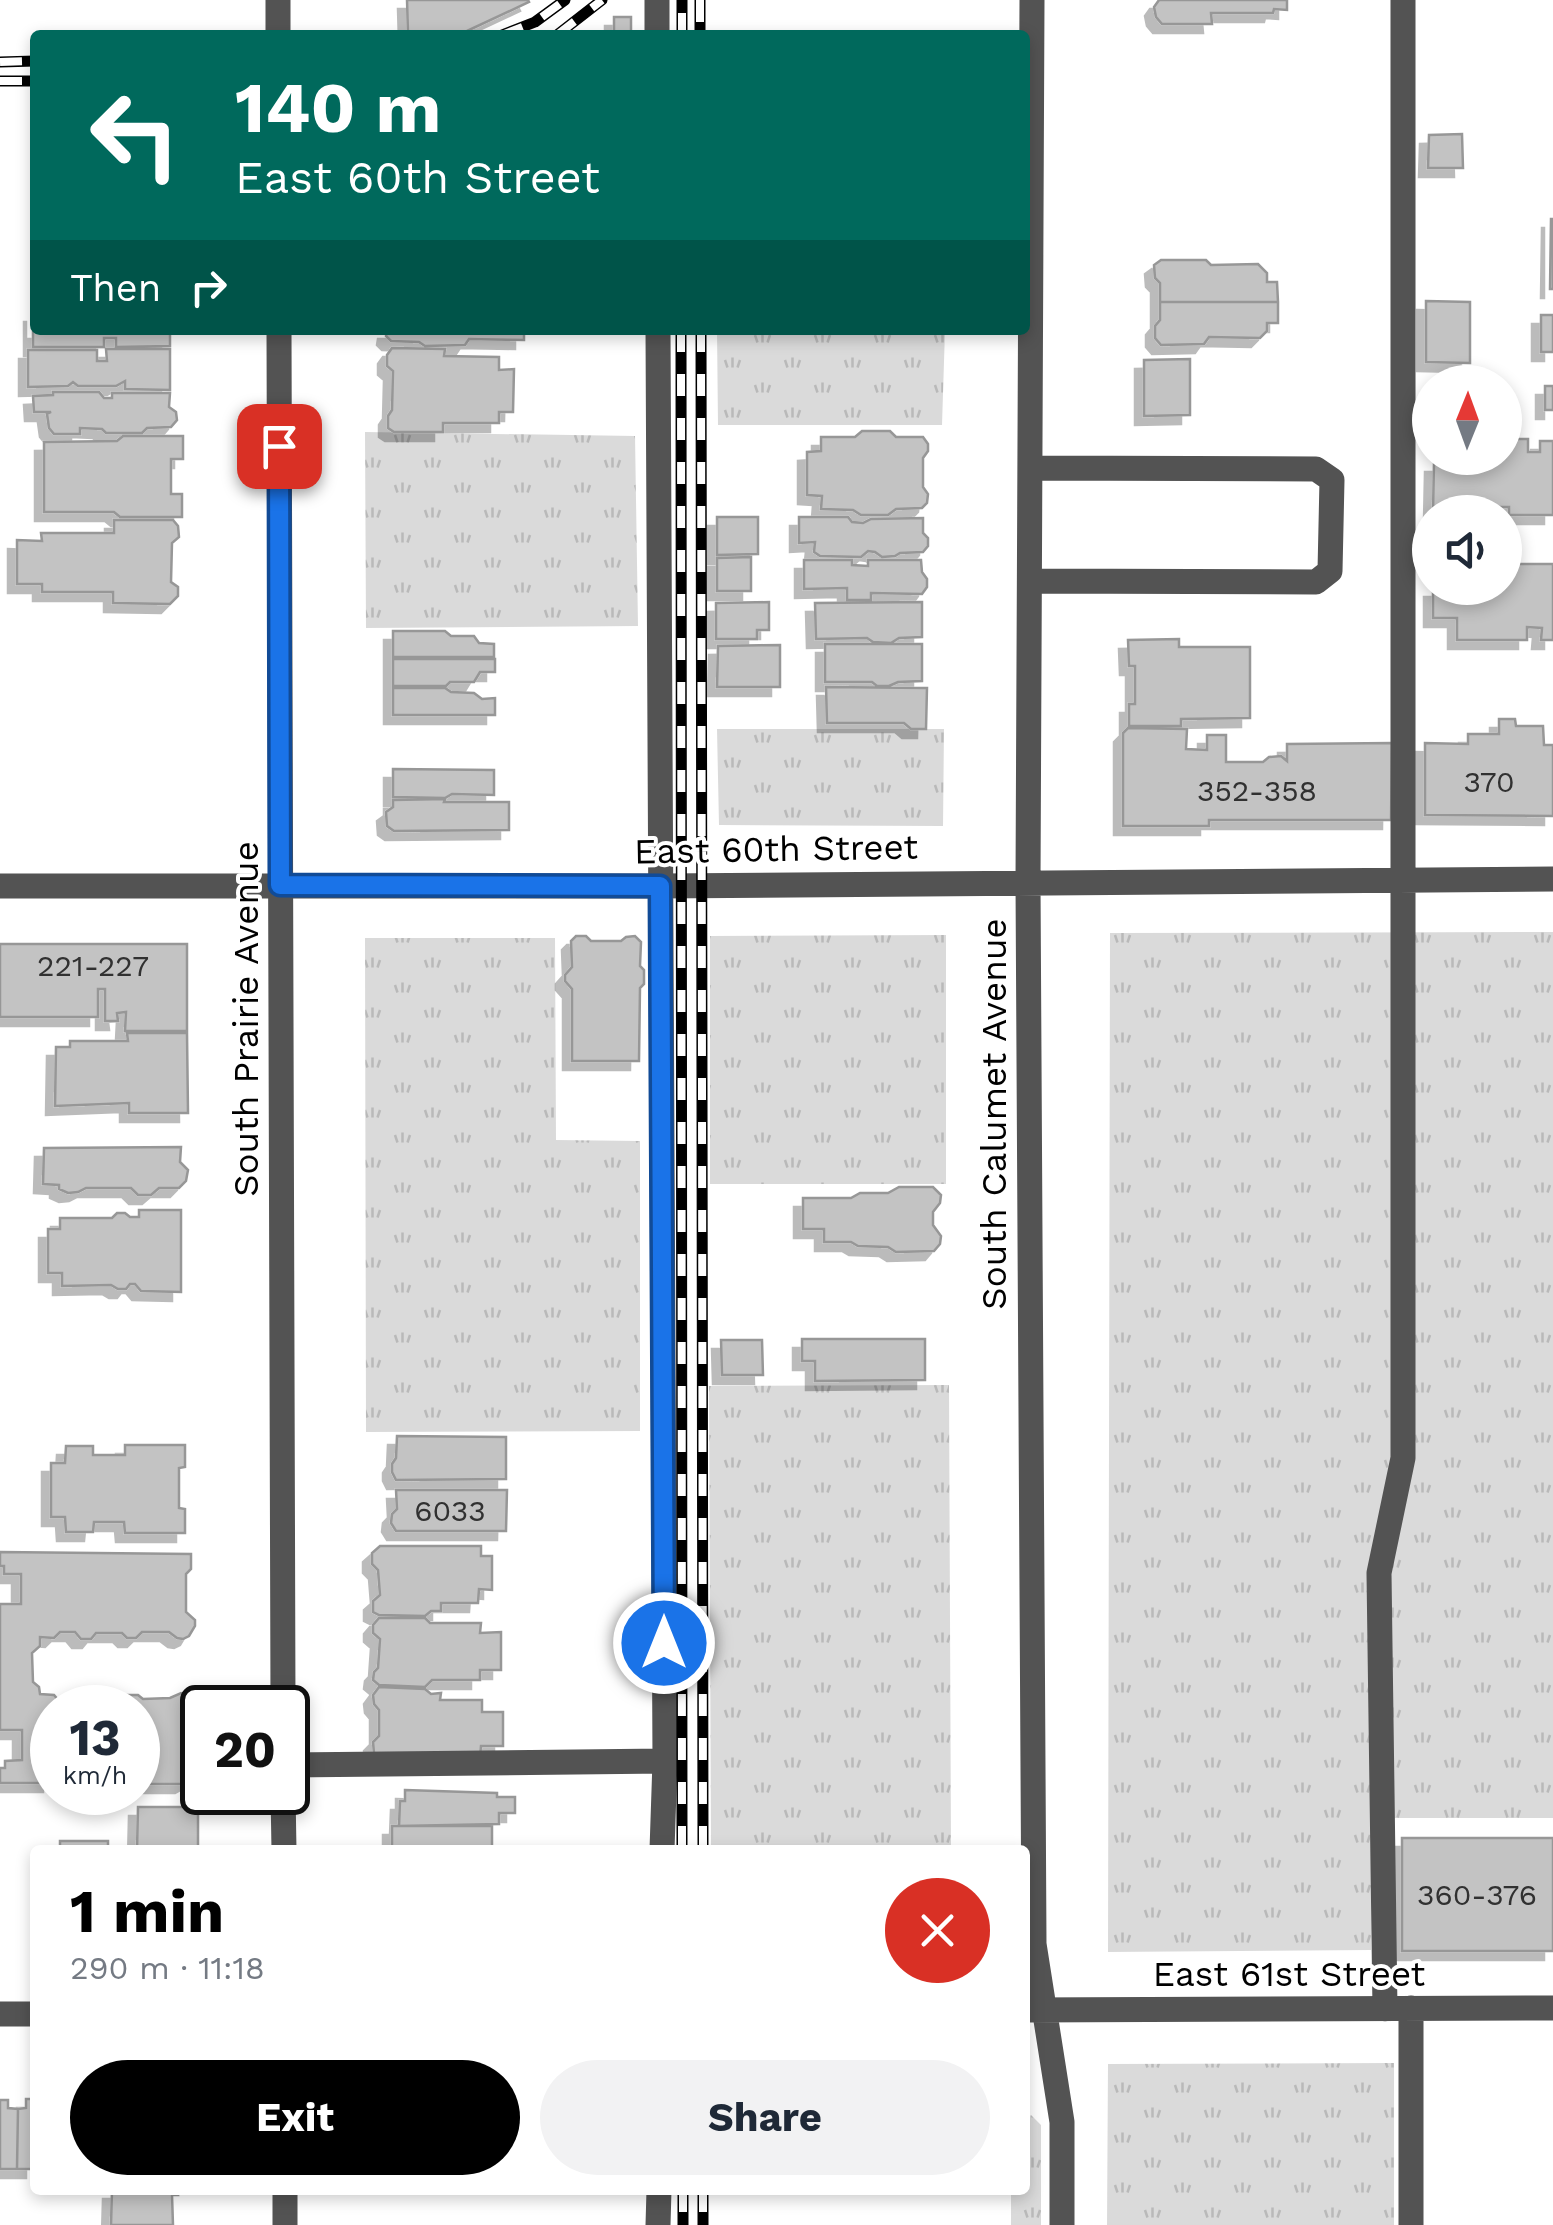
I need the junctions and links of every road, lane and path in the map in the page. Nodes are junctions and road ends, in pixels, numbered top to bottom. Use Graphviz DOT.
graph roads {
  1 [pos="278,0"];
  2 [pos="656,0"];
  3 [pos="1032,0"];
  4 [pos="1403,0"];
  5 [pos="278,30"];
  6 [pos="657,30"];
  7 [pos="278,335"];
  8 [pos="658,335"];
  9 [pos="1030,468"];
  10 [pos="1030,581"];
  11 [pos="1553,879"];
  12 [pos="1403,880"];
  13 [pos="1028,882"];
  14 [pos="280,885"];
  15 [pos="0,886"];
  16 [pos="660,886"];
  17 [pos="283,1685"];
  18 [pos="665,1761"];
  19 [pos="310,1766"];
  20 [pos="284,1815"];
  21 [pos="284,1845"];
  22 [pos="662,1845"];
  23 [pos="1398,2008"];
  24 [pos="1553,2008"];
  25 [pos="1034,2010"];
  26 [pos="0,2014"];
  27 [pos="30,2014"];
  28 [pos="284,2195"];
  29 [pos="658,2195"];
  30 [pos="285,2225"];
  31 [pos="658,2225"];
  32 [pos="1062,2225"];
  33 [pos="1411,2225"];
  1 -- 5 [label="street"];
  2 -- 6 [label="street"];
  3 -- 9 [label="street, South Calumet Avenue"];
  4 -- 12 [label="street"];
  7 -- 14 [label="street, South Prairie Avenue"];
  8 -- 16 [label="street"];
  9 -- 10 [label="street, South Calumet Avenue"];
  9 -- 10 [label="street"];
  10 -- 13 [label="street, South Calumet Avenue"];
  11 -- 12 [label="street, East 60th Street"];
  12 -- 13 [label="street, East 60th Street"];
  12 -- 23 [label="street"];
  13 -- 16 [label="street, East 60th Street"];
  13 -- 25 [label="street, South Calumet Avenue"];
  14 -- 15 [label="street, East 60th Street"];
  14 -- 16 [label="street, East 60th Street"];
  14 -- 17 [label="street, South Prairie Avenue"];
  16 -- 18 [label="street"];
  18 -- 19 [label="street"];
  18 -- 22 [label="street"];
  20 -- 21 [label="street"];
  23 -- 24 [label="street, East 61st Street"];
  23 -- 25 [label="street, East 61st Street"];
  23 -- 33 [label="street"];
  25 -- 32 [label="street, South Calumet Avenue"];
  26 -- 27 [label="street"];
  28 -- 30 [label="street"];
  29 -- 31 [label="street"];
}
